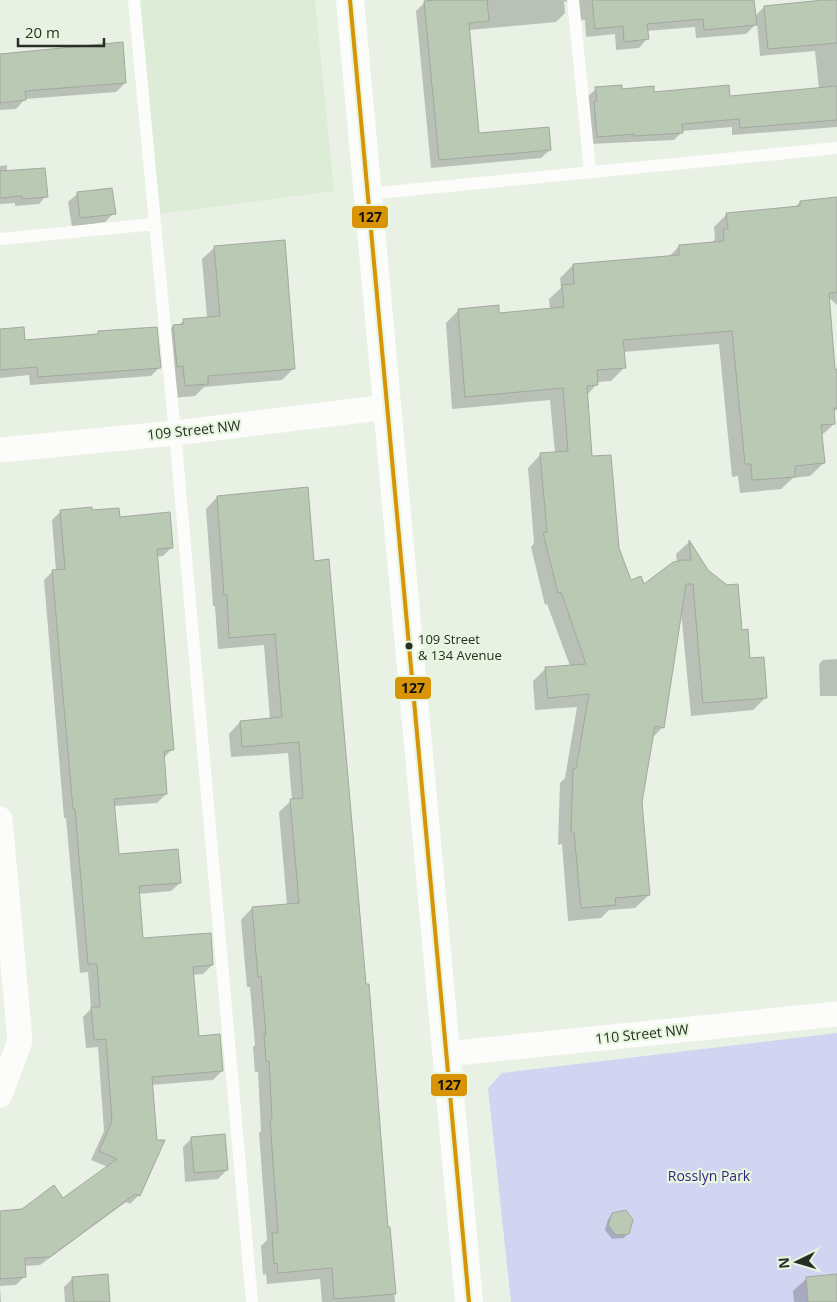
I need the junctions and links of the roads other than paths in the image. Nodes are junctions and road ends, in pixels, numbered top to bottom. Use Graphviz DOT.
graph roads {
  1 [pos="134,0"];
  2 [pos="350,0"];
  3 [pos="573,0"];
  4 [pos="837,148"];
  5 [pos="590,171"];
  6 [pos="368,194"];
  7 [pos="155,224"];
  8 [pos="0,239"];
  9 [pos="387,407"];
  10 [pos="176,433"];
  11 [pos="0,450"];
  12 [pos="0,819"];
  13 [pos="4,914"];
  14 [pos="837,1014"];
  15 [pos="446,1054"];
  16 [pos="0,1095"];
  17 [pos="252,1302"];
  18 [pos="469,1302"];
  1 -- 7 [label="lane"];
  2 -- 6 [label="street"];
  3 -- 5 [label="lane"];
  4 -- 5 [label="lane"];
  5 -- 6 [label="lane"];
  6 -- 9 [label="street"];
  7 -- 8 [label="lane"];
  7 -- 10 [label="lane"];
  9 -- 10 [label="street, 109 Street NW"];
  9 -- 15 [label="street"];
  10 -- 11 [label="street, 109 Street NW"];
  10 -- 17 [label="lane"];
  12 -- 13 [label="street"];
  13 -- 16 [label="street"];
  14 -- 15 [label="street, 110 Street NW"];
  15 -- 18 [label="street"];
}
